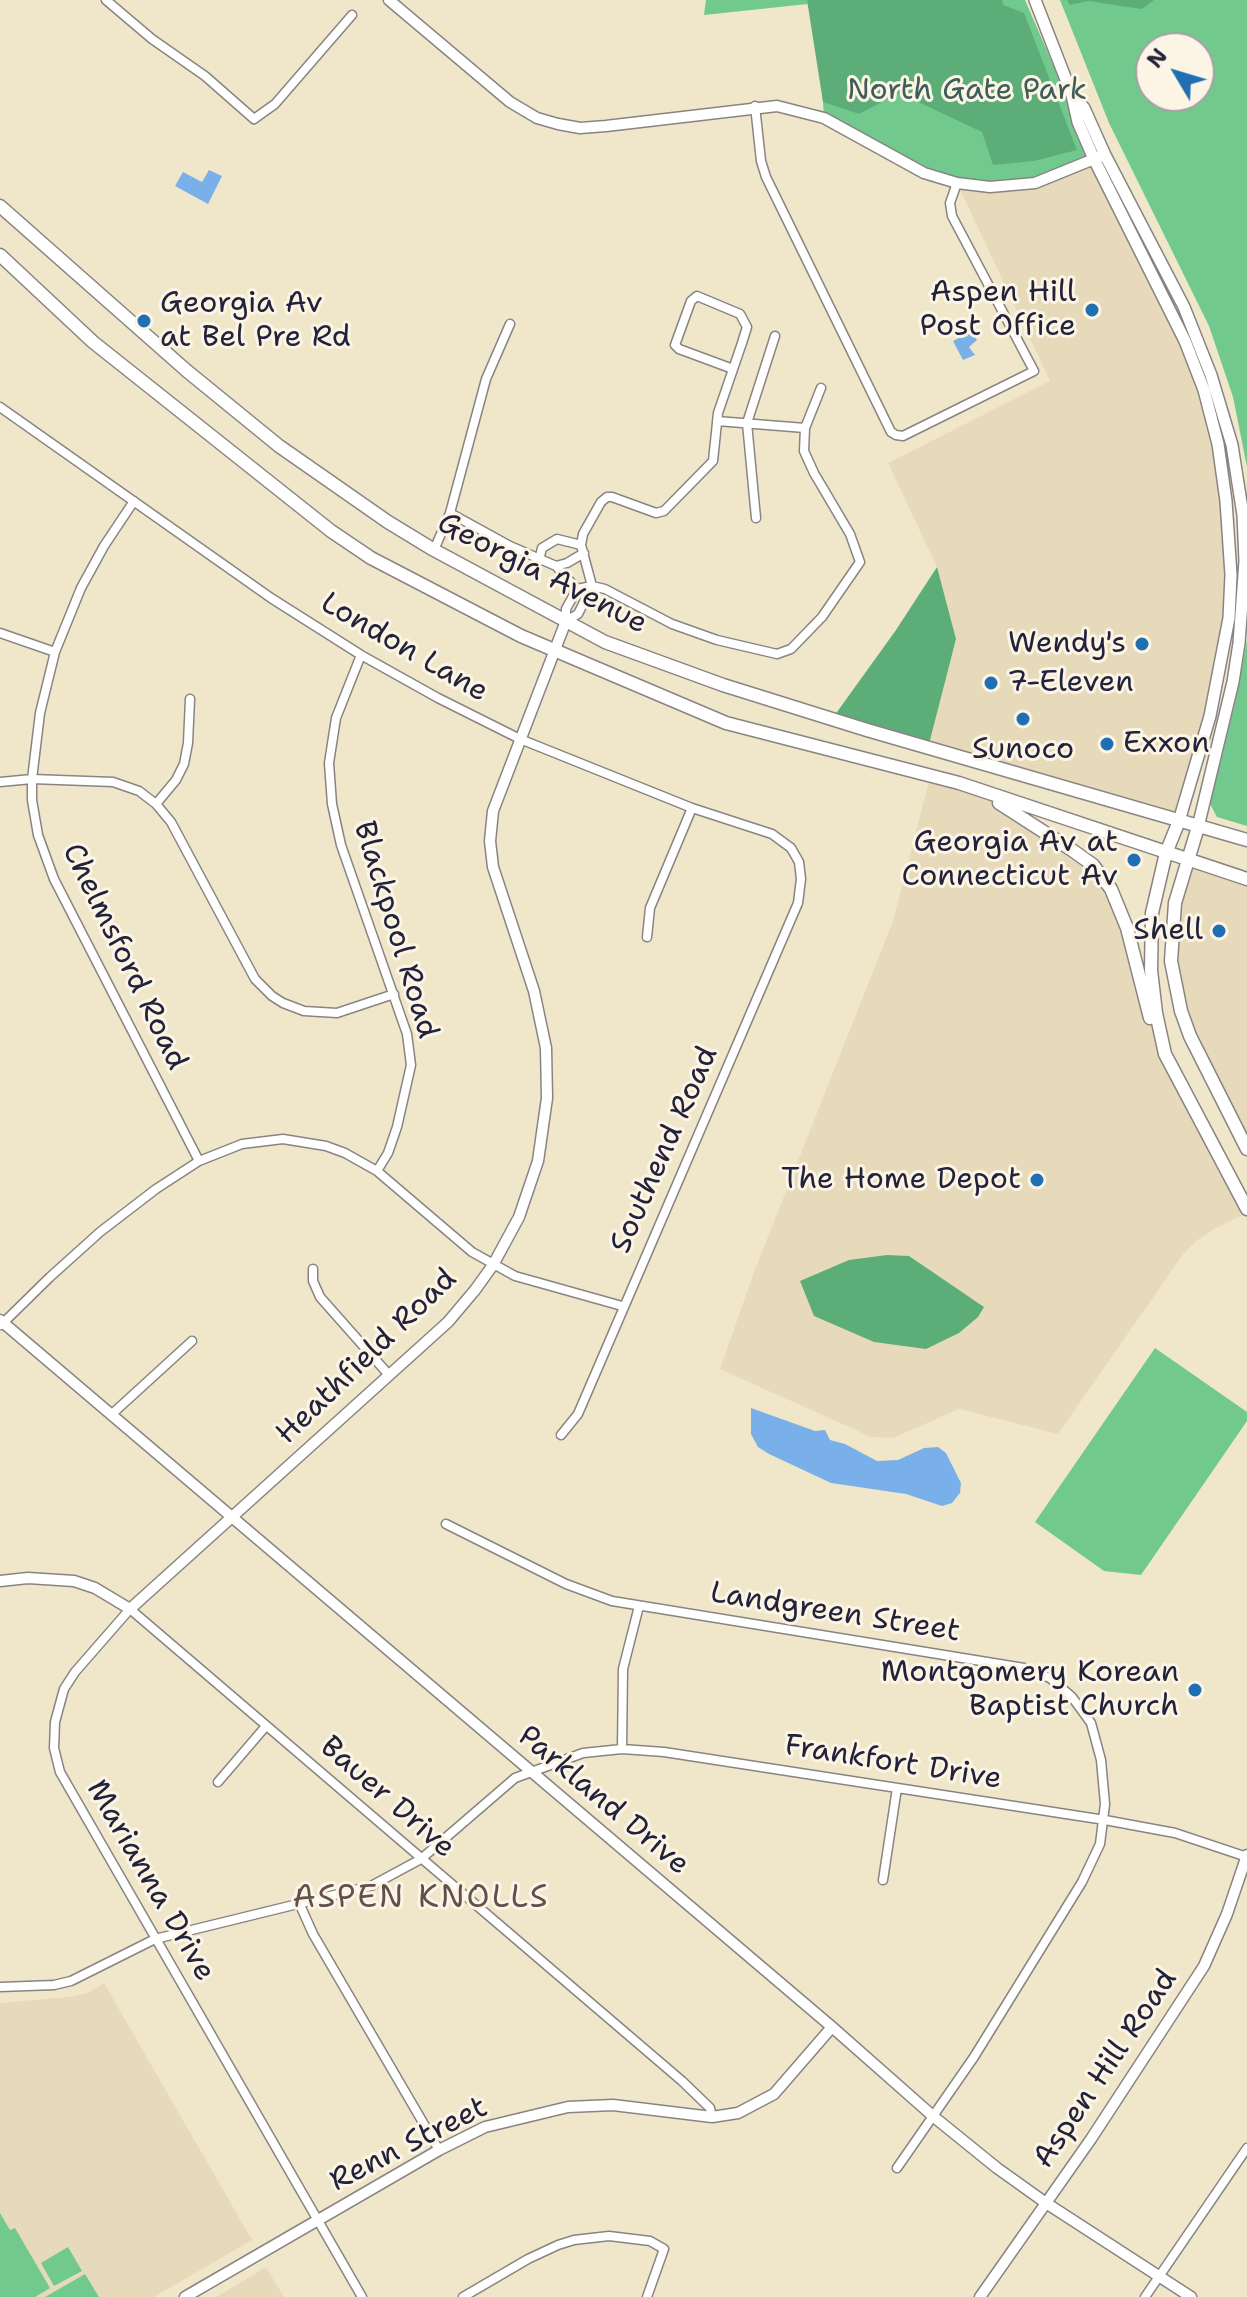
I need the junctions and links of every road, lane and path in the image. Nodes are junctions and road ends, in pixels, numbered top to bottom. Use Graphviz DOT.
graph roads {
  1 [pos="106,0"];
  2 [pos="389,0"];
  3 [pos="1035,0"];
  4 [pos="352,15"];
  5 [pos="755,106"];
  6 [pos="1100,157"];
  7 [pos="957,183"];
  8 [pos="0,206"];
  9 [pos="0,255"];
  10 [pos="510,324"];
  11 [pos="775,336"];
  12 [pos="733,369"];
  13 [pos="821,388"];
  14 [pos="0,407"];
  15 [pos="717,421"];
  16 [pos="747,423"];
  17 [pos="805,428"];
  18 [pos="134,501"];
  19 [pos="450,513"];
  20 [pos="756,518"];
  21 [pos="582,549"];
  22 [pos="434,550"];
  23 [pos="539,560"];
  24 [pos="556,566"];
  25 [pos="592,586"];
  26 [pos="577,589"];
  27 [pos="566,621"];
  28 [pos="0,633"];
  29 [pos="55,652"];
  30 [pos="555,652"];
  31 [pos="361,655"];
  32 [pos="190,699"];
  33 [pos="520,739"];
  34 [pos="32,779"];
  35 [pos="0,782"];
  36 [pos="980,791"];
  37 [pos="156,804"];
  38 [pos="692,808"];
  39 [pos="1179,821"];
  40 [pos="1198,827"];
  41 [pos="1247,840"];
  42 [pos="1166,853"];
  43 [pos="1186,860"];
  44 [pos="801,879"];
  45 [pos="1247,879"];
  46 [pos="647,937"];
  47 [pos="394,994"];
  48 [pos="1165,1054"];
  49 [pos="1247,1149"];
  50 [pos="199,1161"];
  51 [pos="377,1171"];
  52 [pos="1247,1209"];
  53 [pos="493,1265"];
  54 [pos="313,1269"];
  55 [pos="622,1306"];
  56 [pos="1,1323"];
  57 [pos="192,1341"];
  58 [pos="389,1375"];
  59 [pos="112,1414"];
  60 [pos="561,1435"];
  61 [pos="232,1516"];
  62 [pos="446,1524"];
  63 [pos="0,1581"];
  64 [pos="639,1606"];
  65 [pos="130,1609"];
  66 [pos="266,1726"];
  67 [pos="622,1749"];
  68 [pos="531,1771"];
  69 [pos="218,1782"];
  70 [pos="897,1788"];
  71 [pos="1105,1820"];
  72 [pos="1247,1856"];
  73 [pos="421,1859"];
  74 [pos="883,1880"];
  75 [pos="300,1905"];
  76 [pos="155,1939"];
  77 [pos="0,1987"];
  78 [pos="832,2027"];
  79 [pos="712,2117"];
  80 [pos="934,2117"];
  81 [pos="1247,2148"];
  82 [pos="439,2150"];
  83 [pos="897,2168"];
  84 [pos="1046,2203"];
  85 [pos="319,2220"];
  86 [pos="1159,2278"];
  87 [pos="185,2297"];
  88 [pos="362,2297"];
  89 [pos="463,2297"];
  90 [pos="647,2297"];
  91 [pos="980,2297"];
  92 [pos="1145,2297"];
  93 [pos="1191,2297"];
  1 -- 4 [label="street"];
  2 -- 5 [label="street"];
  3 -- 6 [label="main road"];
  5 -- 7 [label="street"];
  5 -- 7 [label="street"];
  6 -- 7 [label="street"];
  6 -- 39 [label="main road"];
  6 -- 40 [label="main road"];
  8 -- 22 [label="main road, Georgia Avenue"];
  9 -- 30 [label="main road, Georgia Avenue"];
  10 -- 19 [label="street"];
  11 -- 16 [label="street"];
  12 -- 12 [label="street"];
  12 -- 15 [label="street"];
  13 -- 17 [label="street"];
  14 -- 18 [label="street, London Lane"];
  15 -- 16 [label="street"];
  15 -- 21 [label="street"];
  16 -- 17 [label="street"];
  16 -- 20 [label="street"];
  17 -- 25 [label="street"];
  18 -- 29 [label="street, Chelmsford Road"];
  18 -- 31 [label="street, London Lane"];
  19 -- 22 [label="street"];
  19 -- 23 [label="street"];
  21 -- 23 [label="street"];
  21 -- 24 [label="street"];
  21 -- 25 [label="street"];
  22 -- 27 [label="main road, Georgia Avenue"];
  23 -- 24 [label="street"];
  24 -- 26 [label="street"];
  25 -- 26 [label="street"];
  25 -- 27 [label="street"];
  26 -- 27 [label="street"];
  27 -- 30 [label="street, Heathfield Road"];
  27 -- 39 [label="main road, Georgia Avenue"];
  28 -- 29 [label="street"];
  29 -- 34 [label="street, Chelmsford Road"];
  30 -- 33 [label="street, Heathfield Road"];
  30 -- 36 [label="main road, Georgia Avenue"];
  31 -- 33 [label="street, London Lane"];
  31 -- 47 [label="street, Blackpool Road"];
  32 -- 37 [label="street"];
  33 -- 38 [label="street, London Lane"];
  33 -- 53 [label="street, Heathfield Road"];
  34 -- 35 [label="street"];
  34 -- 37 [label="street"];
  34 -- 50 [label="street, Chelmsford Road"];
  36 -- 42 [label="main road, Georgia Avenue"];
  36 -- 48 [label="main road"];
  37 -- 47 [label="street"];
  38 -- 44 [label="street, London Lane"];
  38 -- 46 [label="street"];
  39 -- 40 [label="main road, Georgia Avenue"];
  39 -- 42 [label="main road"];
  40 -- 41 [label="main road, Georgia Avenue"];
  40 -- 43 [label="main road"];
  42 -- 43 [label="main road, Georgia Avenue"];
  42 -- 48 [label="main road"];
  43 -- 45 [label="main road, Georgia Avenue"];
  43 -- 49 [label="main road"];
  44 -- 55 [label="street, Southend Road"];
  47 -- 51 [label="street, Blackpool Road"];
  48 -- 52 [label="main road"];
  50 -- 51 [label="street"];
  50 -- 56 [label="street"];
  51 -- 53 [label="street"];
  53 -- 55 [label="street"];
  53 -- 58 [label="street, Heathfield Road"];
  54 -- 58 [label="street"];
  55 -- 60 [label="street, Southend Road"];
  56 -- 59 [label="street, Parkland Drive"];
  57 -- 59 [label="street"];
  58 -- 61 [label="street, Heathfield Road"];
  59 -- 61 [label="street, Parkland Drive"];
  61 -- 65 [label="street, Marianna Drive"];
  61 -- 68 [label="street, Parkland Drive"];
  62 -- 64 [label="street, Landgreen Street"];
  63 -- 65 [label="street, Bauer Drive"];
  64 -- 67 [label="street"];
  64 -- 71 [label="street, Landgreen Street"];
  65 -- 66 [label="street, Bauer Drive"];
  65 -- 76 [label="street, Marianna Drive"];
  66 -- 69 [label="street"];
  66 -- 73 [label="street, Bauer Drive"];
  67 -- 68 [label="street, Frankfort Drive"];
  67 -- 70 [label="street, Frankfort Drive"];
  68 -- 73 [label="street, Frankfort Drive"];
  68 -- 78 [label="street, Parkland Drive"];
  70 -- 71 [label="street, Frankfort Drive"];
  70 -- 74 [label="street"];
  71 -- 72 [label="street, Frankfort Drive"];
  71 -- 80 [label="street, Landgreen Street"];
  72 -- 84 [label="street, Aspen Hill Road"];
  73 -- 75 [label="street, Frankfort Drive"];
  73 -- 79 [label="street, Bauer Drive"];
  75 -- 76 [label="street, Frankfort Drive"];
  75 -- 82 [label="street"];
  76 -- 77 [label="street, Frankfort Drive"];
  76 -- 85 [label="street, Marianna Drive"];
  78 -- 79 [label="street, Renn Street"];
  78 -- 80 [label="street, Parkland Drive"];
  79 -- 82 [label="street, Renn Street"];
  80 -- 83 [label="street, Landgreen Street"];
  80 -- 84 [label="street, Parkland Drive"];
  81 -- 86 [label="street"];
  82 -- 85 [label="street, Renn Street"];
  84 -- 86 [label="street, Parkland Drive"];
  84 -- 91 [label="street, Aspen Hill Road"];
  85 -- 87 [label="street, Renn Street"];
  85 -- 88 [label="street, Marianna Drive"];
  86 -- 92 [label="street"];
  86 -- 93 [label="street, Parkland Drive"];
  89 -- 90 [label="street"];
}
